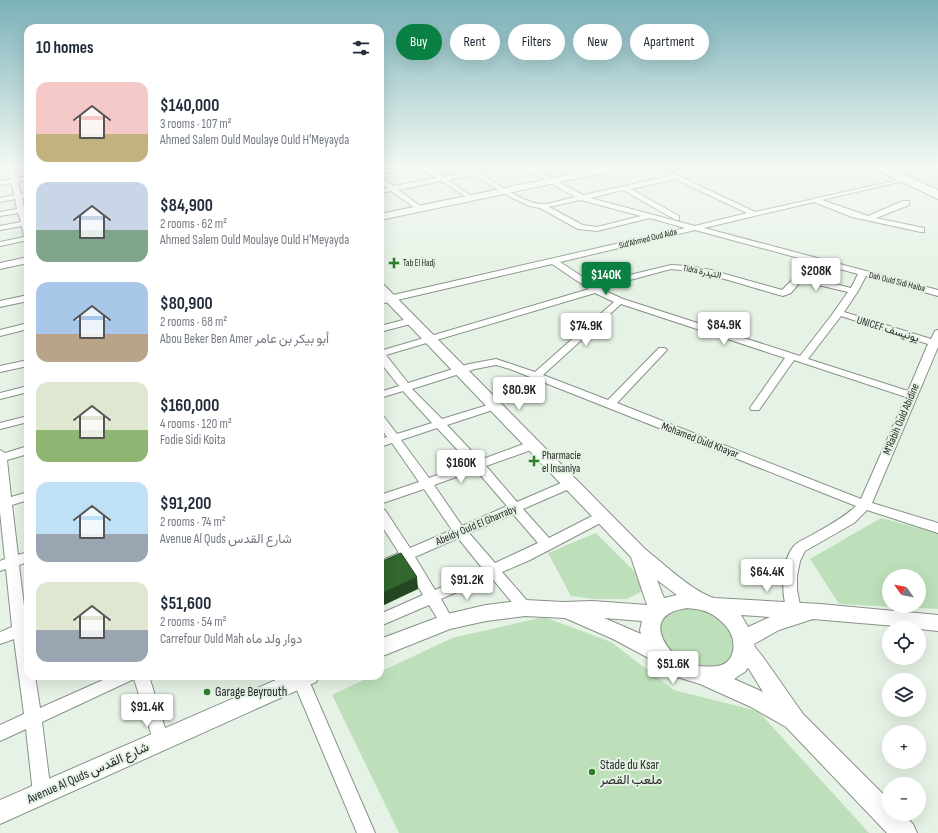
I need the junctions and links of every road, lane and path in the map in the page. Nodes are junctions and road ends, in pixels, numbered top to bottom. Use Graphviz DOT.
graph roads {
  1 [pos="412,204"];
  2 [pos="443,204"];
  3 [pos="530,204"];
  4 [pos="553,204"];
  5 [pos="606,204"];
  6 [pos="652,204"];
  7 [pos="733,204"];
  8 [pos="798,204"];
  9 [pos="825,204"];
  10 [pos="904,204"];
  11 [pos="542,206"];
  12 [pos="419,209"];
  13 [pos="24,210"];
  14 [pos="0,214"];
  15 [pos="754,214"];
  16 [pos="384,215"];
  17 [pos="652,216"];
  18 [pos="869,218"];
  19 [pos="24,223"];
  20 [pos="692,226"];
  21 [pos="0,228"];
  22 [pos="921,230"];
  23 [pos="24,239"];
  24 [pos="0,244"];
  25 [pos="24,261"];
  26 [pos="555,262"];
  27 [pos="0,266"];
  28 [pos="863,273"];
  29 [pos="596,290"];
  30 [pos="854,291"];
  31 [pos="938,292"];
  32 [pos="24,299"];
  33 [pos="385,300"];
  34 [pos="620,301"];
  35 [pos="0,304"];
  36 [pos="839,314"];
  37 [pos="411,321"];
  38 [pos="24,327"];
  39 [pos="384,328"];
  40 [pos="0,332"];
  41 [pos="430,340"];
  42 [pos="936,340"];
  43 [pos="662,350"];
  44 [pos="384,354"];
  45 [pos="791,357"];
  46 [pos="384,360"];
  47 [pos="802,360"];
  48 [pos="24,364"];
  49 [pos="0,369"];
  50 [pos="461,371"];
  51 [pos="536,376"];
  52 [pos="406,388"];
  53 [pos="24,390"];
  54 [pos="384,394"];
  55 [pos="911,395"];
  56 [pos="0,396"];
  57 [pos="609,405"];
  58 [pos="495,406"];
  59 [pos="755,408"];
  60 [pos="24,420"];
  61 [pos="439,423"];
  62 [pos="384,424"];
  63 [pos="0,426"];
  64 [pos="396,438"];
  65 [pos="384,442"];
  66 [pos="533,445"];
  67 [pos="24,451"];
  68 [pos="0,454"];
  69 [pos="0,458"];
  70 [pos="478,465"];
  71 [pos="572,483"];
  72 [pos="427,484"];
  73 [pos="24,497"];
  74 [pos="384,499"];
  75 [pos="3,503"];
  76 [pos="865,505"];
  77 [pos="515,508"];
  78 [pos="603,516"];
  79 [pos="384,519"];
  80 [pos="938,528"];
  81 [pos="460,532"];
  82 [pos="547,545"];
  83 [pos="639,554"];
  84 [pos="407,555"];
  85 [pos="24,558"];
  86 [pos="6,564"];
  87 [pos="384,565"];
  88 [pos="493,570"];
  89 [pos="432,596"];
  90 [pos="706,603"];
  91 [pos="525,608"];
  92 [pos="563,610"];
  93 [pos="794,610"];
  94 [pos="656,612"];
  95 [pos="820,612"];
  96 [pos="384,618"];
  97 [pos="447,622"];
  98 [pos="938,623"];
  99 [pos="24,629"];
  100 [pos="0,638"];
  101 [pos="745,645"];
  102 [pos="384,646"];
  103 [pos="659,654"];
  104 [pos="705,677"];
  105 [pos="29,680"];
  106 [pos="119,680"];
  107 [pos="142,680"];
  108 [pos="296,680"];
  109 [pos="304,680"];
  110 [pos="32,719"];
  111 [pos="795,721"];
  112 [pos="0,733"];
  113 [pos="161,741"];
  114 [pos="42,794"];
  115 [pos="0,812"];
  116 [pos="366,833"];
  117 [pos="904,833"];
  1 -- 12 [label="street"];
  2 -- 12 [label="street"];
  3 -- 11 [label="street"];
  4 -- 11 [label="street"];
  5 -- 17 [label="street"];
  6 -- 20 [label="street"];
  7 -- 15 [label="street"];
  8 -- 15 [label="street, Sid'Ahmed Oud Aida"];
  9 -- 18 [label="street"];
  10 -- 18 [label="street"];
  11 -- 17 [label="street"];
  12 -- 16 [label="street"];
  13 -- 14 [label="street"];
  15 -- 20 [label="street, Sid'Ahmed Oud Aida"];
  17 -- 20 [label="street"];
  18 -- 22 [label="street"];
  19 -- 21 [label="street"];
  20 -- 26 [label="street, Sid'Ahmed Oud Aida"];
  20 -- 28 [label="street, Dah Ould Sidi Haiba"];
  23 -- 24 [label="street"];
  25 -- 27 [label="street"];
  26 -- 29 [label="street"];
  26 -- 33 [label="street, Sid'Ahmed Oud Aida"];
  28 -- 30 [label="street"];
  28 -- 31 [label="street, Dah Ould Sidi Haiba"];
  29 -- 30 [label="street, Tidra التيدرة"];
  29 -- 34 [label="street"];
  29 -- 41 [label="street, Tidra التيدرة"];
  30 -- 36 [label="street"];
  32 -- 35 [label="street"];
  33 -- 37 [label="street"];
  34 -- 45 [label="street"];
  34 -- 51 [label="street"];
  36 -- 42 [label="street, UNICEF يونيسف"];
  36 -- 47 [label="street"];
  37 -- 39 [label="street"];
  37 -- 41 [label="street"];
  38 -- 40 [label="street"];
  41 -- 44 [label="street, Tidra التيدرة"];
  41 -- 50 [label="street"];
  42 -- 55 [label="street, M'Rabih Ould Abidine"];
  43 -- 57 [label="street"];
  45 -- 47 [label="street"];
  45 -- 59 [label="street"];
  46 -- 52 [label="street"];
  47 -- 55 [label="street"];
  48 -- 49 [label="street"];
  50 -- 51 [label="street, Mohamed Ould Khayar"];
  50 -- 52 [label="street, Mohamed Ould Khayar"];
  50 -- 58 [label="street"];
  51 -- 57 [label="street, Mohamed Ould Khayar"];
  52 -- 54 [label="street, Mohamed Ould Khayar"];
  52 -- 61 [label="street"];
  53 -- 56 [label="street"];
  55 -- 76 [label="street, M'Rabih Ould Abidine"];
  57 -- 76 [label="street, Mohamed Ould Khayar"];
  58 -- 61 [label="street"];
  58 -- 66 [label="street"];
  60 -- 63 [label="street"];
  61 -- 64 [label="street"];
  61 -- 70 [label="street"];
  62 -- 64 [label="street"];
  64 -- 65 [label="street"];
  64 -- 72 [label="street"];
  66 -- 70 [label="street"];
  66 -- 71 [label="street"];
  67 -- 69 [label="street"];
  68 -- 69 [label="street"];
  69 -- 75 [label="street"];
  70 -- 72 [label="street"];
  70 -- 77 [label="street"];
  71 -- 77 [label="street, Abeidy Ould El Gharraby"];
  71 -- 78 [label="street"];
  72 -- 74 [label="street"];
  72 -- 81 [label="street"];
  73 -- 75 [label="street"];
  75 -- 86 [label="street"];
  76 -- 80 [label="street, Mohamed Ould Khayar"];
  76 -- 93 [label="street"];
  77 -- 81 [label="street, Abeidy Ould El Gharraby"];
  77 -- 82 [label="street"];
  78 -- 82 [label="street"];
  78 -- 83 [label="street"];
  79 -- 84 [label="street"];
  81 -- 84 [label="street, Abeidy Ould El Gharraby"];
  81 -- 88 [label="street"];
  82 -- 88 [label="street"];
  83 -- 90 [label="street"];
  83 -- 94 [label="street"];
  84 -- 87 [label="street, Abeidy Ould El Gharraby"];
  84 -- 89 [label="street"];
  85 -- 86 [label="street"];
  86 -- 99 [label="street"];
  88 -- 89 [label="street"];
  88 -- 91 [label="street"];
  89 -- 96 [label="street"];
  89 -- 97 [label="street"];
  90 -- 93 [label="street"];
  90 -- 94 [label="street"];
  90 -- 101 [label="street"];
  91 -- 92 [label="street"];
  91 -- 97 [label="street"];
  92 -- 94 [label="street"];
  92 -- 103 [label="street"];
  93 -- 95 [label="street"];
  94 -- 103 [label="street"];
  95 -- 98 [label="street"];
  95 -- 101 [label="street"];
  97 -- 102 [label="street"];
  99 -- 100 [label="street"];
  101 -- 104 [label="street"];
  101 -- 111 [label="street"];
  103 -- 104 [label="street"];
  104 -- 111 [label="street"];
  105 -- 110 [label="street"];
  106 -- 110 [label="street"];
  107 -- 113 [label="street"];
  108 -- 113 [label="street, Avenue Al Quds شارع القدس"];
  109 -- 116 [label="street"];
  110 -- 112 [label="street"];
  110 -- 114 [label="street"];
  111 -- 117 [label="street"];
  113 -- 114 [label="street, Avenue Al Quds شارع القدس"];
  114 -- 115 [label="street, Avenue Al Quds شارع القدس"];
}
